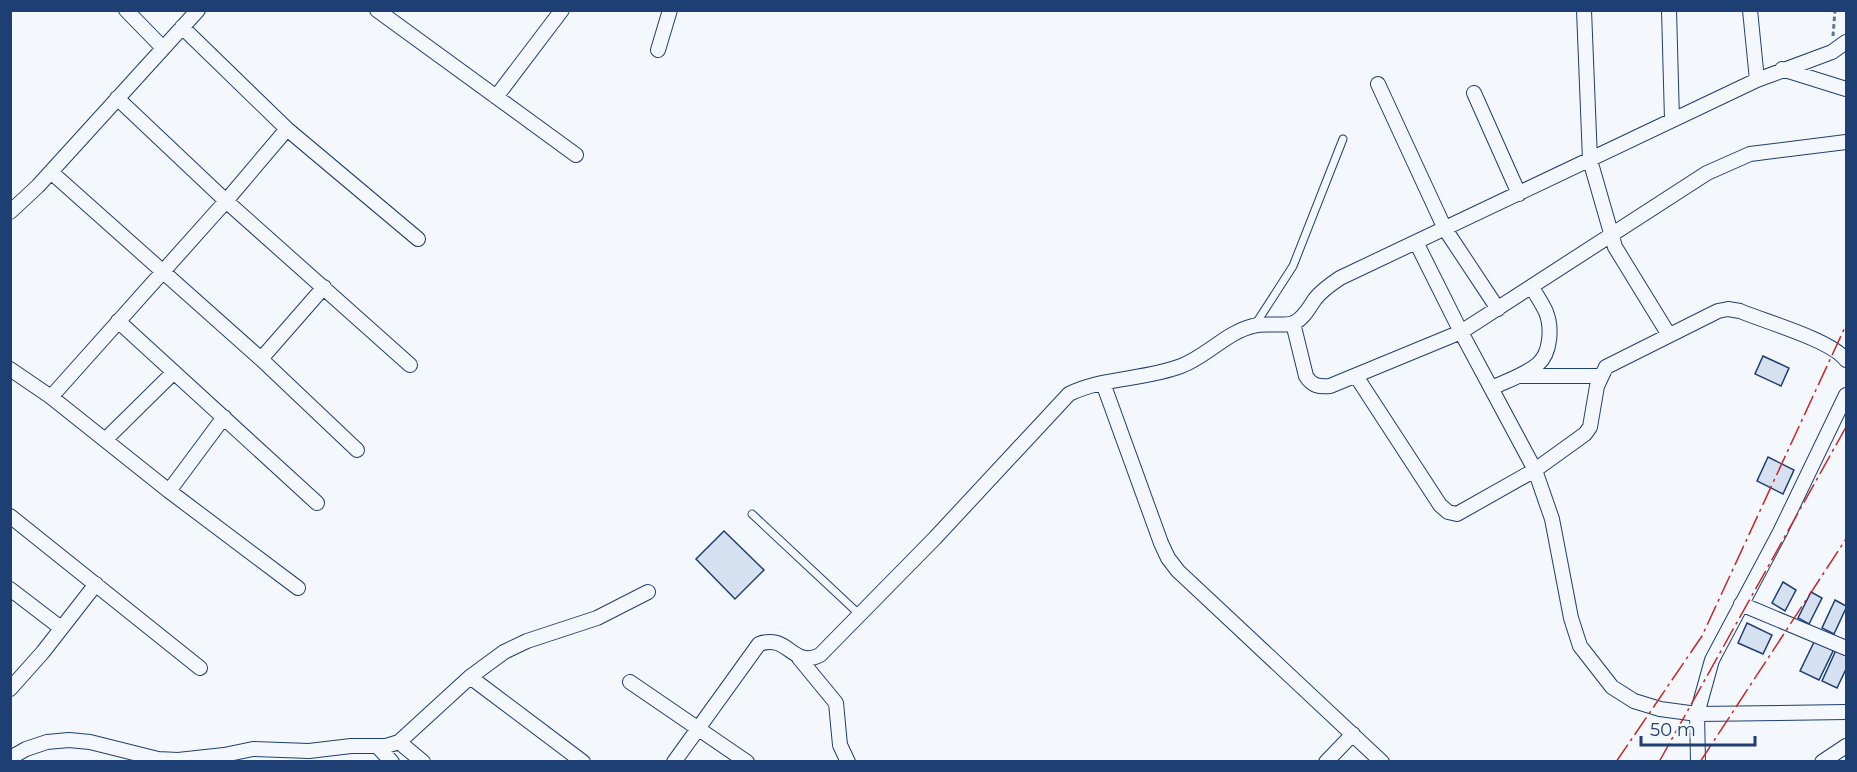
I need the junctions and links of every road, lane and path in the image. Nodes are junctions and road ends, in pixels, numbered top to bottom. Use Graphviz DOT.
graph roads {
  1 [pos="126,10"];
  2 [pos="198,10"];
  3 [pos="377,10"];
  4 [pos="562,10"];
  5 [pos="670,10"];
  6 [pos="1584,10"];
  7 [pos="1669,10"];
  8 [pos="1750,10"];
  9 [pos="1835,10"];
  10 [pos="182,27"];
  11 [pos="1846,42"];
  12 [pos="163,48"];
  13 [pos="658,50"];
  14 [pos="1832,52"];
  15 [pos="1782,69"];
  16 [pos="1757,80"];
  17 [pos="1378,84"];
  18 [pos="1846,88"];
  19 [pos="1474,93"];
  20 [pos="496,97"];
  21 [pos="117,98"];
  22 [pos="1672,120"];
  23 [pos="287,129"];
  24 [pos="1343,139"];
  25 [pos="1846,142"];
  26 [pos="576,155"];
  27 [pos="1590,160"];
  28 [pos="51,172"];
  29 [pos="1519,194"];
  30 [pos="226,201"];
  31 [pos="10,212"];
  32 [pos="1445,228"];
  33 [pos="1611,236"];
  34 [pos="418,239"];
  35 [pos="1416,242"];
  36 [pos="164,271"];
  37 [pos="324,287"];
  38 [pos="1532,287"];
  39 [pos="1498,309"];
  40 [pos="118,321"];
  41 [pos="1289,323"];
  42 [pos="1261,324"];
  43 [pos="1461,332"];
  44 [pos="1669,335"];
  45 [pos="261,359"];
  46 [pos="1846,360"];
  47 [pos="410,364"];
  48 [pos="10,369"];
  49 [pos="174,372"];
  50 [pos="1356,375"];
  51 [pos="1516,376"];
  52 [pos="1600,376"];
  53 [pos="1103,383"];
  54 [pos="1492,388"];
  55 [pos="1846,395"];
  56 [pos="51,397"];
  57 [pos="224,417"];
  58 [pos="105,440"];
  59 [pos="357,450"];
  60 [pos="1535,470"];
  61 [pos="169,491"];
  62 [pos="317,503"];
  63 [pos="752,514"];
  64 [pos="10,516"];
  65 [pos="96,584"];
  66 [pos="298,588"];
  67 [pos="10,589"];
  68 [pos="648,592"];
  69 [pos="1741,604"];
  70 [pos="859,614"];
  71 [pos="61,628"];
  72 [pos="1846,648"];
  73 [pos="799,658"];
  74 [pos="200,668"];
  75 [pos="470,677"];
  76 [pos="630,682"];
  77 [pos="10,688"];
  78 [pos="1846,712"];
  79 [pos="1697,714"];
  80 [pos="697,728"];
  81 [pos="1353,734"];
  82 [pos="399,742"];
  83 [pos="377,746"];
  84 [pos="1846,746"];
  85 [pos="10,758"];
  86 [pos="158,760"];
  87 [pos="392,762"];
  88 [pos="423,762"];
  89 [pos="583,762"];
  90 [pos="674,762"];
  91 [pos="747,762"];
  92 [pos="848,762"];
  93 [pos="1326,762"];
  94 [pos="1382,762"];
  95 [pos="1698,762"];
  96 [pos="1822,762"];
  1 -- 12 [label="street"];
  2 -- 10 [label="street"];
  3 -- 20 [label="street"];
  4 -- 20 [label="street"];
  5 -- 13 [label="street"];
  6 -- 27 [label="street"];
  7 -- 22 [label="street"];
  8 -- 16 [label="street"];
  9 -- 14 [label="path"];
  10 -- 12 [label="street"];
  10 -- 23 [label="street"];
  11 -- 14 [label="street"];
  12 -- 21 [label="street"];
  14 -- 15 [label="street"];
  15 -- 16 [label="street"];
  15 -- 18 [label="street"];
  16 -- 22 [label="street"];
  17 -- 32 [label="street"];
  19 -- 29 [label="street"];
  20 -- 26 [label="street"];
  21 -- 28 [label="street"];
  21 -- 30 [label="street"];
  22 -- 27 [label="street"];
  23 -- 30 [label="street"];
  23 -- 34 [label="street"];
  24 -- 42 [label="lane"];
  25 -- 33 [label="street"];
  27 -- 29 [label="street"];
  27 -- 33 [label="street"];
  28 -- 31 [label="street"];
  28 -- 36 [label="street"];
  29 -- 32 [label="street"];
  30 -- 36 [label="street"];
  30 -- 37 [label="street"];
  32 -- 35 [label="street"];
  32 -- 39 [label="street"];
  33 -- 38 [label="street"];
  33 -- 44 [label="street"];
  35 -- 41 [label="street"];
  35 -- 43 [label="street"];
  36 -- 40 [label="street"];
  36 -- 45 [label="street"];
  37 -- 45 [label="street"];
  37 -- 47 [label="street"];
  38 -- 39 [label="street"];
  38 -- 51 [label="street"];
  39 -- 43 [label="street"];
  40 -- 49 [label="street"];
  40 -- 56 [label="street"];
  41 -- 42 [label="street"];
  41 -- 50 [label="street"];
  42 -- 53 [label="street"];
  43 -- 50 [label="street"];
  43 -- 54 [label="street"];
  44 -- 46 [label="street"];
  44 -- 52 [label="street"];
  45 -- 59 [label="street"];
  48 -- 56 [label="street"];
  49 -- 57 [label="street"];
  49 -- 58 [label="street"];
  50 -- 60 [label="street"];
  51 -- 52 [label="street"];
  51 -- 54 [label="street"];
  52 -- 60 [label="street"];
  53 -- 70 [label="street"];
  53 -- 81 [label="street"];
  54 -- 60 [label="street"];
  55 -- 69 [label="street"];
  56 -- 58 [label="street"];
  57 -- 61 [label="street"];
  57 -- 62 [label="street"];
  58 -- 61 [label="street"];
  60 -- 79 [label="street"];
  61 -- 66 [label="street"];
  63 -- 70 [label="lane"];
  64 -- 65 [label="street"];
  65 -- 71 [label="street"];
  65 -- 74 [label="street"];
  67 -- 71 [label="street"];
  68 -- 75 [label="street"];
  69 -- 72 [label="street"];
  69 -- 79 [label="street"];
  70 -- 73 [label="street"];
  71 -- 77 [label="street"];
  73 -- 80 [label="street"];
  73 -- 92 [label="street"];
  75 -- 82 [label="street"];
  75 -- 89 [label="street"];
  76 -- 80 [label="street"];
  78 -- 79 [label="street"];
  79 -- 95 [label="street"];
  80 -- 90 [label="street"];
  80 -- 91 [label="street"];
  81 -- 93 [label="street"];
  81 -- 94 [label="street"];
  82 -- 83 [label="street"];
  82 -- 88 [label="street"];
  83 -- 86 [label="street"];
  83 -- 87 [label="street"];
  84 -- 96 [label="street"];
  85 -- 86 [label="street"];
}
